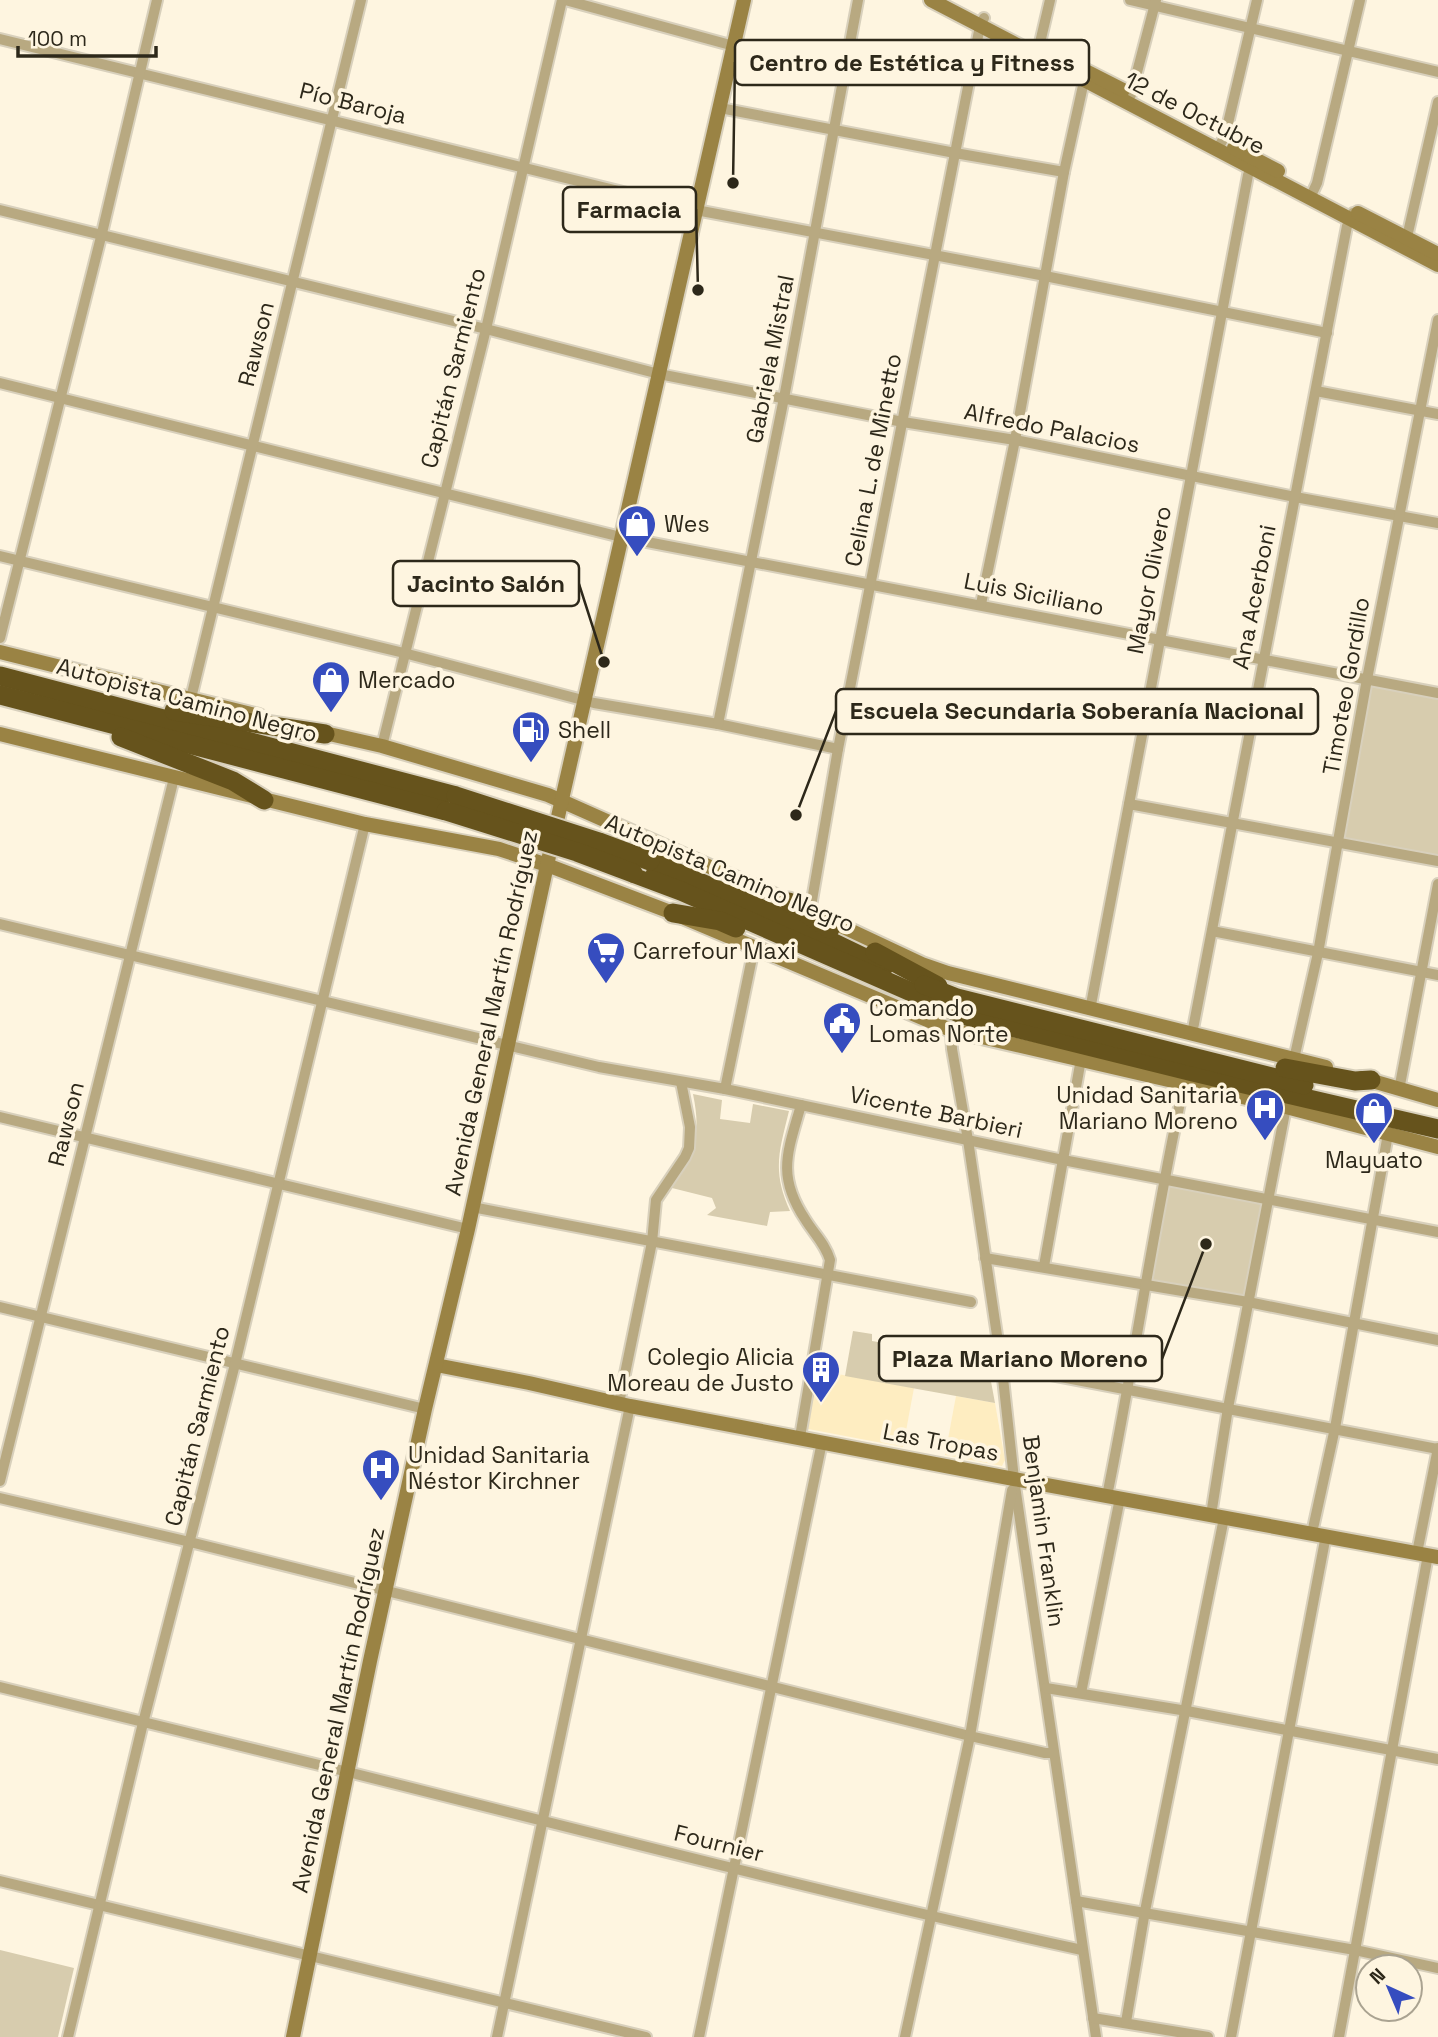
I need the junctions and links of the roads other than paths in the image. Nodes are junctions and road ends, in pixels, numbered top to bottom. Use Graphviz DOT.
graph roads {
  1 [pos="157,0"];
  2 [pos="360,0"];
  3 [pos="564,0"];
  4 [pos="744,0"];
  5 [pos="858,0"];
  6 [pos="931,0"];
  7 [pos="1051,0"];
  8 [pos="1130,0"];
  9 [pos="1258,0"];
  10 [pos="1360,0"];
  11 [pos="949,2"];
  12 [pos="1155,3"];
  13 [pos="982,22"];
  14 [pos="1251,28"];
  15 [pos="0,38"];
  16 [pos="734,46"];
  17 [pos="1040,47"];
  18 [pos="1348,50"];
  19 [pos="1438,72"];
  20 [pos="139,73"];
  21 [pos="1084,81"];
  22 [pos="1132,95"];
  23 [pos="1438,102"];
  24 [pos="720,108"];
  25 [pos="331,120"];
  26 [pos="835,129"];
  27 [pos="1220,146"];
  28 [pos="955,153"];
  29 [pos="1253,164"];
  30 [pos="522,167"];
  31 [pos="1064,172"];
  32 [pos="1312,194"];
  33 [pos="0,210"];
  34 [pos="696,211"];
  35 [pos="1352,215"];
  36 [pos="815,232"];
  37 [pos="102,233"];
  38 [pos="1407,237"];
  39 [pos="1438,254"];
  40 [pos="934,257"];
  41 [pos="1438,265"];
  42 [pos="1045,276"];
  43 [pos="293,282"];
  44 [pos="1223,311"];
  45 [pos="1438,320"];
  46 [pos="486,329"];
  47 [pos="1327,332"];
  48 [pos="659,374"];
  49 [pos="0,383"];
  50 [pos="1316,391"];
  51 [pos="60,398"];
  52 [pos="784,398"];
  53 [pos="1420,410"];
  54 [pos="1438,414"];
  55 [pos="903,422"];
  56 [pos="1015,440"];
  57 [pos="253,447"];
  58 [pos="1191,476"];
  59 [pos="443,493"];
  60 [pos="1295,497"];
  61 [pos="1399,515"];
  62 [pos="1438,523"];
  63 [pos="621,537"];
  64 [pos="0,556"];
  65 [pos="21,561"];
  66 [pos="751,562"];
  67 [pos="870,585"];
  68 [pos="981,604"];
  69 [pos="213,606"];
  70 [pos="0,638"];
  71 [pos="1159,639"];
  72 [pos="0,652"];
  73 [pos="404,653"];
  74 [pos="1263,659"];
  75 [pos="0,676"];
  76 [pos="1367,679"];
  77 [pos="1438,693"];
  78 [pos="0,695"];
  79 [pos="191,698"];
  80 [pos="584,700"];
  81 [pos="45,707"];
  82 [pos="718,724"];
  83 [pos="0,734"];
  84 [pos="326,734"];
  85 [pos="382,746"];
  86 [pos="838,749"];
  87 [pos="174,778"];
  88 [pos="264,800"];
  89 [pos="561,800"];
  90 [pos="451,804"];
  91 [pos="1129,804"];
  92 [pos="1232,823"];
  93 [pos="365,824"];
  94 [pos="1339,842"];
  95 [pos="1438,861"];
  96 [pos="547,865"];
  97 [pos="1438,884"];
  98 [pos="789,902"];
  99 [pos="810,912"];
  100 [pos="673,913"];
  101 [pos="0,924"];
  102 [pos="1212,931"];
  103 [pos="754,948"];
  104 [pos="1318,953"];
  105 [pos="128,956"];
  106 [pos="1421,972"];
  107 [pos="1438,975"];
  108 [pos="894,986"];
  109 [pos="957,998"];
  110 [pos="323,1002"];
  111 [pos="1090,1010"];
  112 [pos="951,1030"];
  113 [pos="1192,1034"];
  114 [pos="508,1046"];
  115 [pos="1085,1053"];
  116 [pos="1185,1056"];
  117 [pos="1294,1059"];
  118 [pos="1370,1080"];
  119 [pos="681,1082"];
  120 [pos="1185,1084"];
  121 [pos="725,1089"];
  122 [pos="1399,1090"];
  123 [pos="1438,1100"];
  124 [pos="801,1105"];
  125 [pos="1286,1107"];
  126 [pos="1438,1116"];
  127 [pos="0,1117"];
  128 [pos="1438,1129"];
  129 [pos="1388,1134"];
  130 [pos="85,1137"];
  131 [pos="968,1140"];
  132 [pos="1438,1147"];
  133 [pos="1063,1160"];
  134 [pos="1164,1178"];
  135 [pos="278,1185"];
  136 [pos="1269,1199"];
  137 [pos="472,1207"];
  138 [pos="1373,1219"];
  139 [pos="468,1229"];
  140 [pos="1438,1232"];
  141 [pos="652,1242"];
  142 [pos="985,1258"];
  143 [pos="1044,1266"];
  144 [pos="829,1275"];
  145 [pos="1145,1285"];
  146 [pos="971,1302"];
  147 [pos="1248,1302"];
  148 [pos="0,1307"];
  149 [pos="40,1317"];
  150 [pos="1354,1322"];
  151 [pos="1438,1340"];
  152 [pos="235,1364"];
  153 [pos="436,1365"];
  154 [pos="1002,1369"];
  155 [pos="1129,1390"];
  156 [pos="624,1404"];
  157 [pos="1228,1408"];
  158 [pos="425,1409"];
  159 [pos="1335,1428"];
  160 [pos="800,1437"];
  161 [pos="822,1442"];
  162 [pos="1438,1449"];
  163 [pos="1014,1479"];
  164 [pos="0,1480"];
  165 [pos="1114,1497"];
  166 [pos="0,1498"];
  167 [pos="1218,1516"];
  168 [pos="1320,1534"];
  169 [pos="190,1542"];
  170 [pos="1428,1555"];
  171 [pos="386,1591"];
  172 [pos="580,1639"];
  173 [pos="0,1687"];
  174 [pos="772,1687"];
  175 [pos="1046,1688"];
  176 [pos="1082,1693"];
  177 [pos="1187,1711"];
  178 [pos="143,1723"];
  179 [pos="1289,1731"];
  180 [pos="970,1736"];
  181 [pos="1393,1750"];
  182 [pos="1054,1753"];
  183 [pos="1438,1759"];
  184 [pos="347,1772"];
  185 [pos="542,1822"];
  186 [pos="735,1868"];
  187 [pos="0,1881"];
  188 [pos="1076,1901"];
  189 [pos="102,1905"];
  190 [pos="1145,1911"];
  191 [pos="932,1917"];
  192 [pos="1250,1931"];
  193 [pos="1082,1950"];
  194 [pos="1355,1950"];
  195 [pos="310,1955"];
  196 [pos="1438,1968"];
  197 [pos="505,2002"];
  198 [pos="1093,2018"];
  199 [pos="1126,2022"];
  200 [pos="68,2037"];
  201 [pos="293,2037"];
  202 [pos="497,2037"];
  203 [pos="646,2037"];
  204 [pos="699,2037"];
  205 [pos="905,2037"];
  206 [pos="1096,2037"];
  207 [pos="1208,2037"];
  208 [pos="1231,2037"];
  209 [pos="1339,2037"];
  1 -- 20 [label="street"];
  2 -- 25 [label="street, Rawson"];
  3 -- 16 [label="street"];
  3 -- 30 [label="street, Capitán Sarmiento"];
  4 -- 16 [label="street, Avenida General Martín Rodríguez"];
  5 -- 26 [label="street, Gabriela Mistral"];
  6 -- 11 [label="street, 12 de Octubre"];
  7 -- 17 [label="street"];
  8 -- 12 [label="street"];
  9 -- 14 [label="street"];
  10 -- 18 [label="street"];
  11 -- 13 [label="street, 12 de Octubre"];
  12 -- 14 [label="street"];
  12 -- 22 [label="street"];
  13 -- 17 [label="street, 12 de Octubre"];
  13 -- 21 [label="street, 12 de Octubre"];
  13 -- 28 [label="street, Celina L. de Minetto"];
  14 -- 18 [label="street"];
  14 -- 27 [label="street"];
  15 -- 20 [label="street, Pío Baroja"];
  16 -- 24 [label="street, Avenida General Martín Rodríguez"];
  17 -- 22 [label="street, 12 de Octubre"];
  18 -- 19 [label="street"];
  18 -- 32 [label="street"];
  20 -- 25 [label="street, Pío Baroja"];
  20 -- 37 [label="street"];
  21 -- 27 [label="street, 12 de Octubre"];
  21 -- 31 [label="street"];
  22 -- 27 [label="street, 12 de Octubre"];
  23 -- 38 [label="street"];
  24 -- 26 [label="street"];
  24 -- 34 [label="street, Avenida General Martín Rodríguez"];
  25 -- 30 [label="street, Pío Baroja"];
  25 -- 43 [label="street, Rawson"];
  26 -- 28 [label="street"];
  26 -- 36 [label="street, Gabriela Mistral"];
  27 -- 29 [label="street, 12 de Octubre"];
  28 -- 31 [label="street"];
  28 -- 40 [label="street, Celina L. de Minetto"];
  29 -- 32 [label="street, 12 de Octubre"];
  29 -- 44 [label="street, Mayor Olivero"];
  30 -- 34 [label="street, Pío Baroja"];
  30 -- 46 [label="street, Capitán Sarmiento"];
  31 -- 42 [label="street"];
  32 -- 35 [label="street, 12 de Octubre"];
  33 -- 37 [label="street, Alfredo Palacios"];
  34 -- 36 [label="street, Pío Baroja"];
  34 -- 48 [label="street, Avenida General Martín Rodríguez"];
  35 -- 38 [label="street, 12 de Octubre"];
  35 -- 41 [label="street, 12 de Octubre"];
  35 -- 47 [label="street, Ana Acerboni"];
  36 -- 40 [label="street, Pío Baroja"];
  36 -- 52 [label="street, Gabriela Mistral"];
  37 -- 43 [label="street, Alfredo Palacios"];
  37 -- 51 [label="street"];
  38 -- 39 [label="street, 12 de Octubre"];
  40 -- 42 [label="street, Pío Baroja"];
  40 -- 55 [label="street, Celina L. de Minetto"];
  42 -- 44 [label="street, Pío Baroja"];
  42 -- 56 [label="street"];
  43 -- 46 [label="street, Alfredo Palacios"];
  43 -- 57 [label="street, Rawson"];
  44 -- 47 [label="street, Pío Baroja"];
  44 -- 58 [label="street, Mayor Olivero"];
  45 -- 53 [label="street, Timoteo Gordillo"];
  46 -- 48 [label="street, Alfredo Palacios"];
  46 -- 59 [label="street, Capitán Sarmiento"];
  47 -- 50 [label="street, Ana Acerboni"];
  48 -- 52 [label="street, Alfredo Palacios"];
  48 -- 63 [label="street, Avenida General Martín Rodríguez"];
  49 -- 51 [label="street, Luis Siciliano"];
  50 -- 53 [label="street"];
  50 -- 60 [label="street, Ana Acerboni"];
  51 -- 57 [label="street, Luis Siciliano"];
  51 -- 65 [label="street"];
  52 -- 55 [label="street, Alfredo Palacios"];
  52 -- 66 [label="street, Gabriela Mistral"];
  53 -- 54 [label="street"];
  53 -- 61 [label="street, Timoteo Gordillo"];
  55 -- 56 [label="street, Alfredo Palacios"];
  55 -- 67 [label="street, Celina L. de Minetto"];
  56 -- 58 [label="street, Alfredo Palacios"];
  56 -- 68 [label="street"];
  57 -- 59 [label="street, Luis Siciliano"];
  57 -- 69 [label="street, Rawson"];
  58 -- 60 [label="street, Alfredo Palacios"];
  58 -- 71 [label="street, Mayor Olivero"];
  59 -- 63 [label="street, Luis Siciliano"];
  59 -- 73 [label="street, Capitán Sarmiento"];
  60 -- 61 [label="street, Alfredo Palacios"];
  60 -- 74 [label="street, Ana Acerboni"];
  61 -- 62 [label="street, Alfredo Palacios"];
  61 -- 76 [label="street, Timoteo Gordillo"];
  63 -- 66 [label="street, Luis Siciliano"];
  63 -- 80 [label="street, Avenida General Martín Rodríguez"];
  64 -- 65 [label="street"];
  65 -- 69 [label="street"];
  65 -- 70 [label="street"];
  66 -- 67 [label="street, Luis Siciliano"];
  66 -- 82 [label="street, Gabriela Mistral"];
  67 -- 68 [label="street, Luis Siciliano"];
  67 -- 86 [label="street, Celina L. de Minetto"];
  68 -- 71 [label="street, Luis Siciliano"];
  69 -- 73 [label="street"];
  69 -- 79 [label="street, Rawson"];
  71 -- 74 [label="street, Luis Siciliano"];
  71 -- 91 [label="street, Mayor Olivero"];
  72 -- 79 [label="street"];
  73 -- 80 [label="street"];
  73 -- 85 [label="street, Capitán Sarmiento"];
  74 -- 76 [label="street, Luis Siciliano"];
  74 -- 92 [label="street, Ana Acerboni"];
  75 -- 84 [label="highway"];
  75 -- 90 [label="highway, Autopista Camino Negro"];
  76 -- 77 [label="street, Luis Siciliano"];
  76 -- 94 [label="street, Timoteo Gordillo"];
  78 -- 81 [label="highway, Autopista Camino Negro"];
  79 -- 84 [label="street"];
  80 -- 82 [label="street"];
  80 -- 89 [label="street, Avenida General Martín Rodríguez"];
  81 -- 88 [label="highway"];
  81 -- 90 [label="highway, Autopista Camino Negro"];
  82 -- 86 [label="street"];
  83 -- 87 [label="street"];
  84 -- 85 [label="street"];
  85 -- 89 [label="street"];
  86 -- 99 [label="street, Celina L. de Minetto"];
  87 -- 88 [label="street"];
  87 -- 105 [label="street, Rawson"];
  88 -- 93 [label="street"];
  89 -- 96 [label="street, Avenida General Martín Rodríguez"];
  89 -- 98 [label="street"];
  90 -- 108 [label="highway, Autopista Camino Negro, bridge"];
  90 -- 109 [label="highway, Autopista Camino Negro, bridge"];
  91 -- 92 [label="street"];
  91 -- 111 [label="street, Mayor Olivero"];
  92 -- 94 [label="street"];
  92 -- 102 [label="street, Ana Acerboni"];
  93 -- 96 [label="street"];
  93 -- 110 [label="street, Capitán Sarmiento"];
  94 -- 95 [label="street"];
  94 -- 104 [label="street, Timoteo Gordillo"];
  96 -- 100 [label="street"];
  96 -- 114 [label="street, Avenida General Martín Rodríguez"];
  97 -- 106 [label="street"];
  98 -- 99 [label="street"];
  98 -- 109 [label="highway"];
  99 -- 111 [label="street"];
  100 -- 103 [label="street"];
  100 -- 108 [label="highway"];
  101 -- 105 [label="street, Vicente Barbieri"];
  102 -- 104 [label="street"];
  102 -- 113 [label="street, Ana Acerboni"];
  103 -- 112 [label="street"];
  103 -- 121 [label="street"];
  104 -- 106 [label="street"];
  104 -- 117 [label="street, Timoteo Gordillo"];
  105 -- 110 [label="street, Vicente Barbieri"];
  105 -- 130 [label="street, Rawson"];
  106 -- 107 [label="street"];
  106 -- 122 [label="street"];
  108 -- 115 [label="highway, Autopista Camino Negro"];
  109 -- 116 [label="highway, Autopista Camino Negro"];
  110 -- 114 [label="street, Vicente Barbieri"];
  110 -- 135 [label="street, Capitán Sarmiento"];
  111 -- 113 [label="street"];
  112 -- 115 [label="street"];
  112 -- 131 [label="street, Benjamin Franklin"];
  113 -- 117 [label="street"];
  114 -- 119 [label="street, Vicente Barbieri"];
  114 -- 137 [label="street, Avenida General Martín Rodríguez"];
  115 -- 120 [label="highway"];
  115 -- 128 [label="highway, Autopista Camino Negro"];
  115 -- 133 [label="street"];
  116 -- 118 [label="highway"];
  116 -- 126 [label="highway, Autopista Camino Negro"];
  117 -- 118 [label="street"];
  118 -- 122 [label="street"];
  119 -- 121 [label="street, Vicente Barbieri"];
  119 -- 141 [label="street"];
  120 -- 125 [label="street"];
  120 -- 134 [label="street"];
  121 -- 124 [label="street, Vicente Barbieri"];
  122 -- 123 [label="street"];
  124 -- 131 [label="street, Vicente Barbieri"];
  124 -- 144 [label="street"];
  125 -- 129 [label="street"];
  125 -- 136 [label="street"];
  127 -- 130 [label="street"];
  129 -- 132 [label="street"];
  129 -- 138 [label="street"];
  130 -- 135 [label="street"];
  130 -- 149 [label="street, Rawson"];
  131 -- 133 [label="street, Vicente Barbieri"];
  131 -- 142 [label="street, Benjamin Franklin"];
  133 -- 134 [label="street, Vicente Barbieri"];
  133 -- 143 [label="street"];
  134 -- 136 [label="street, Vicente Barbieri"];
  134 -- 145 [label="street"];
  135 -- 139 [label="street"];
  135 -- 152 [label="street, Capitán Sarmiento"];
  136 -- 138 [label="street, Vicente Barbieri"];
  136 -- 147 [label="street"];
  137 -- 139 [label="street, Avenida General Martín Rodríguez"];
  137 -- 141 [label="street"];
  138 -- 140 [label="street, Vicente Barbieri"];
  138 -- 150 [label="street"];
  139 -- 153 [label="street, Avenida General Martín Rodríguez"];
  141 -- 144 [label="street"];
  141 -- 156 [label="street"];
  142 -- 143 [label="street"];
  142 -- 154 [label="street, Benjamin Franklin"];
  143 -- 145 [label="street"];
  144 -- 146 [label="street"];
  144 -- 160 [label="street"];
  145 -- 147 [label="street"];
  145 -- 155 [label="street"];
  147 -- 150 [label="street"];
  147 -- 157 [label="street"];
  148 -- 149 [label="street"];
  149 -- 152 [label="street"];
  149 -- 164 [label="street, Rawson"];
  150 -- 151 [label="street"];
  150 -- 159 [label="street"];
  152 -- 158 [label="street"];
  152 -- 169 [label="street, Capitán Sarmiento"];
  153 -- 156 [label="street, Las Tropas"];
  153 -- 158 [label="street, Avenida General Martín Rodríguez"];
  154 -- 155 [label="street"];
  154 -- 163 [label="street, Benjamin Franklin"];
  155 -- 157 [label="street"];
  155 -- 165 [label="street"];
  156 -- 160 [label="street, Las Tropas"];
  156 -- 172 [label="street"];
  157 -- 159 [label="street"];
  157 -- 167 [label="street"];
  158 -- 171 [label="street, Avenida General Martín Rodríguez"];
  159 -- 162 [label="street"];
  159 -- 168 [label="street"];
  160 -- 161 [label="street, Las Tropas"];
  161 -- 163 [label="street, Las Tropas"];
  161 -- 174 [label="street"];
  162 -- 170 [label="street"];
  163 -- 165 [label="street, Las Tropas"];
  163 -- 175 [label="street, Benjamin Franklin"];
  163 -- 180 [label="street"];
  165 -- 167 [label="street, Las Tropas"];
  165 -- 176 [label="street"];
  166 -- 169 [label="street"];
  167 -- 168 [label="street, Las Tropas"];
  167 -- 177 [label="street"];
  168 -- 170 [label="street, Las Tropas"];
  168 -- 179 [label="street"];
  169 -- 171 [label="street"];
  169 -- 178 [label="street, Capitán Sarmiento"];
  170 -- 181 [label="street"];
  171 -- 172 [label="street"];
  171 -- 184 [label="street, Avenida General Martín Rodríguez"];
  172 -- 174 [label="street"];
  172 -- 185 [label="street"];
  173 -- 178 [label="street, Fournier"];
  174 -- 180 [label="street"];
  174 -- 186 [label="street"];
  175 -- 176 [label="street"];
  175 -- 182 [label="street, Benjamin Franklin"];
  176 -- 177 [label="street"];
  177 -- 179 [label="street"];
  177 -- 190 [label="street"];
  178 -- 184 [label="street, Fournier"];
  178 -- 189 [label="street, Capitán Sarmiento"];
  179 -- 181 [label="street"];
  179 -- 192 [label="street"];
  180 -- 182 [label="street"];
  180 -- 191 [label="street"];
  181 -- 183 [label="street"];
  181 -- 194 [label="street"];
  182 -- 188 [label="street, Benjamin Franklin"];
  184 -- 185 [label="street, Fournier"];
  184 -- 195 [label="street, Avenida General Martín Rodríguez"];
  185 -- 186 [label="street, Fournier"];
  185 -- 197 [label="street"];
  186 -- 191 [label="street, Fournier"];
  186 -- 204 [label="street"];
  187 -- 189 [label="street"];
  188 -- 190 [label="street"];
  188 -- 193 [label="street, Benjamin Franklin"];
  189 -- 195 [label="street"];
  189 -- 200 [label="street, Capitán Sarmiento"];
  190 -- 192 [label="street"];
  190 -- 199 [label="street"];
  191 -- 193 [label="street, Fournier"];
  191 -- 205 [label="street"];
  192 -- 194 [label="street"];
  192 -- 208 [label="street"];
  193 -- 198 [label="street, Benjamin Franklin"];
  194 -- 196 [label="street"];
  194 -- 209 [label="street"];
  195 -- 197 [label="street"];
  195 -- 201 [label="street, Avenida General Martín Rodríguez"];
  197 -- 202 [label="street"];
  197 -- 203 [label="street"];
  198 -- 199 [label="street"];
  198 -- 206 [label="street, Benjamin Franklin"];
  199 -- 207 [label="street"];
}
